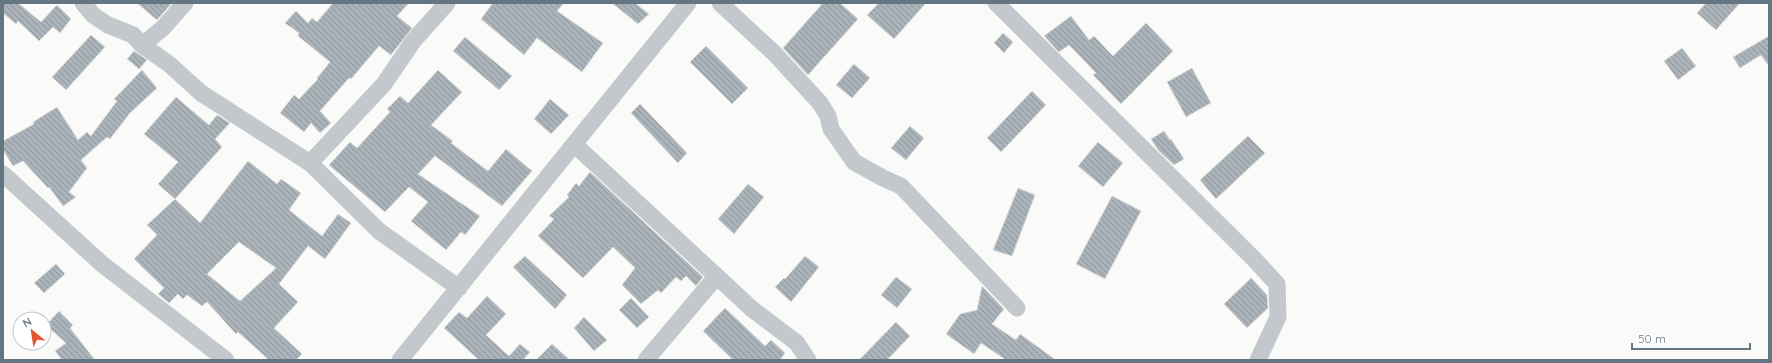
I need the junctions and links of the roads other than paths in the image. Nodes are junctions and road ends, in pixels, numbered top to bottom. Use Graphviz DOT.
graph roads {
  1 [pos="83,3"];
  2 [pos="185,3"];
  3 [pos="447,3"];
  4 [pos="688,3"];
  5 [pos="720,3"];
  6 [pos="996,3"];
  7 [pos="142,45"];
  8 [pos="575,145"];
  9 [pos="310,163"];
  10 [pos="3,174"];
  11 [pos="716,277"];
  12 [pos="459,288"];
  13 [pos="1017,308"];
  14 [pos="226,360"];
  15 [pos="400,360"];
  16 [pos="646,360"];
  17 [pos="808,360"];
  18 [pos="1258,360"];
  1 -- 7 [label="street"];
  2 -- 7 [label="street"];
  3 -- 9 [label="street"];
  4 -- 8 [label="street"];
  5 -- 13 [label="street"];
  6 -- 18 [label="street"];
  7 -- 9 [label="street"];
  8 -- 11 [label="street"];
  8 -- 12 [label="street"];
  9 -- 12 [label="street"];
  10 -- 14 [label="street"];
  11 -- 16 [label="street"];
  11 -- 17 [label="street"];
  12 -- 15 [label="street"];
}
